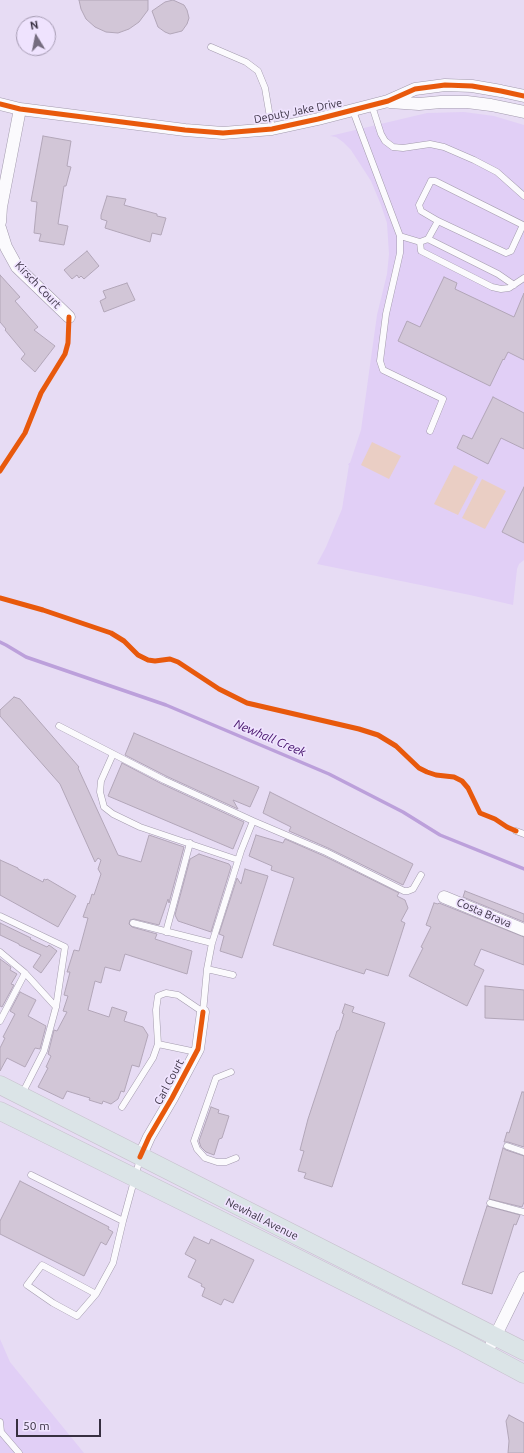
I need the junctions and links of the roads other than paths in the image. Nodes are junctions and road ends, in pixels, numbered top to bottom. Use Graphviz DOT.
graph roads {
  1 [pos="211,47"];
  2 [pos="524,96"];
  3 [pos="388,102"];
  4 [pos="0,104"];
  5 [pos="372,106"];
  6 [pos="20,109"];
  7 [pos="353,111"];
  8 [pos="524,112"];
  9 [pos="272,129"];
  10 [pos="524,196"];
  11 [pos="438,221"];
  12 [pos="0,222"];
  13 [pos="524,225"];
  14 [pos="0,228"];
  15 [pos="400,236"];
  16 [pos="428,239"];
  17 [pos="420,242"];
  18 [pos="524,278"];
  19 [pos="514,285"];
  20 [pos="69,317"];
  21 [pos="430,431"];
  22 [pos="58,726"];
  23 [pos="113,754"];
  24 [pos="253,821"];
  25 [pos="516,831"];
  26 [pos="524,834"];
  27 [pos="190,843"];
  28 [pos="238,860"];
  29 [pos="421,875"];
  30 [pos="444,897"];
  31 [pos="0,916"];
  32 [pos="133,923"];
  33 [pos="524,930"];
  34 [pos="166,932"];
  35 [pos="212,943"];
  36 [pos="0,952"];
  37 [pos="207,969"];
  38 [pos="25,973"];
  39 [pos="233,975"];
  40 [pos="56,1007"];
  41 [pos="203,1012"];
  42 [pos="0,1021"];
  43 [pos="158,1044"];
  44 [pos="196,1052"];
  45 [pos="231,1072"];
  46 [pos="0,1085"];
  47 [pos="21,1096"];
  48 [pos="122,1107"];
  49 [pos="0,1111"];
  50 [pos="507,1146"];
  51 [pos="524,1152"];
  52 [pos="140,1157"];
  53 [pos="236,1158"];
  54 [pos="31,1175"];
  55 [pos="135,1177"];
  56 [pos="490,1202"];
  57 [pos="524,1212"];
  58 [pos="123,1221"];
  59 [pos="341,1259"];
  60 [pos="333,1276"];
  61 [pos="524,1278"];
  62 [pos="96,1294"];
  63 [pos="495,1337"];
  64 [pos="524,1351"];
  65 [pos="486,1355"];
  66 [pos="524,1374"];
  67 [pos="0,1422"];
  68 [pos="19,1453"];
  1 -- 9 [label="lane"];
  2 -- 3 [label="street, Deputy Jake Drive"];
  3 -- 5 [label="street, Deputy Jake Drive"];
  3 -- 8 [label="street, Deputy Jake Drive"];
  4 -- 6 [label="street, Deputy Jake Drive"];
  5 -- 7 [label="street, Deputy Jake Drive"];
  5 -- 10 [label="lane"];
  6 -- 9 [label="street, Deputy Jake Drive"];
  6 -- 12 [label="street"];
  7 -- 9 [label="street, Deputy Jake Drive"];
  7 -- 15 [label="lane"];
  11 -- 13 [label="lane"];
  11 -- 13 [label="lane"];
  11 -- 16 [label="lane"];
  14 -- 20 [label="street, Kirsch Court"];
  15 -- 17 [label="lane"];
  15 -- 21 [label="lane"];
  16 -- 17 [label="lane"];
  16 -- 19 [label="lane"];
  17 -- 19 [label="lane"];
  18 -- 19 [label="lane"];
  22 -- 23 [label="lane"];
  23 -- 24 [label="lane"];
  23 -- 27 [label="lane"];
  24 -- 28 [label="lane"];
  24 -- 29 [label="lane"];
  25 -- 26 [label="lane"];
  27 -- 28 [label="lane"];
  27 -- 34 [label="lane"];
  28 -- 35 [label="lane"];
  30 -- 33 [label="street, Costa Brava"];
  31 -- 40 [label="lane"];
  32 -- 34 [label="lane"];
  34 -- 35 [label="lane"];
  35 -- 37 [label="lane"];
  36 -- 38 [label="lane"];
  37 -- 39 [label="lane"];
  37 -- 41 [label="lane"];
  38 -- 40 [label="lane"];
  38 -- 42 [label="lane"];
  40 -- 47 [label="lane"];
  41 -- 43 [label="lane"];
  41 -- 44 [label="street, Carl Court"];
  43 -- 44 [label="lane"];
  43 -- 48 [label="lane"];
  44 -- 52 [label="street, Carl Court"];
  45 -- 53 [label="lane"];
  46 -- 47 [label="main road, Newhall Avenue"];
  47 -- 52 [label="main road, Newhall Avenue"];
  49 -- 55 [label="main road, Newhall Avenue"];
  50 -- 51 [label="lane"];
  52 -- 55 [label="lane"];
  52 -- 59 [label="main road, Newhall Avenue"];
  54 -- 58 [label="lane"];
  55 -- 58 [label="lane"];
  55 -- 60 [label="main road, Newhall Avenue"];
  56 -- 57 [label="lane"];
  58 -- 62 [label="lane"];
  59 -- 60 [label="main road"];
  59 -- 63 [label="main road, Newhall Avenue"];
  60 -- 65 [label="main road, Newhall Avenue"];
  61 -- 63 [label="street"];
  62 -- 62 [label="lane"];
  63 -- 64 [label="main road, Newhall Avenue"];
  63 -- 65 [label="street"];
  65 -- 66 [label="main road, Newhall Avenue"];
  67 -- 68 [label="lane"];
}
